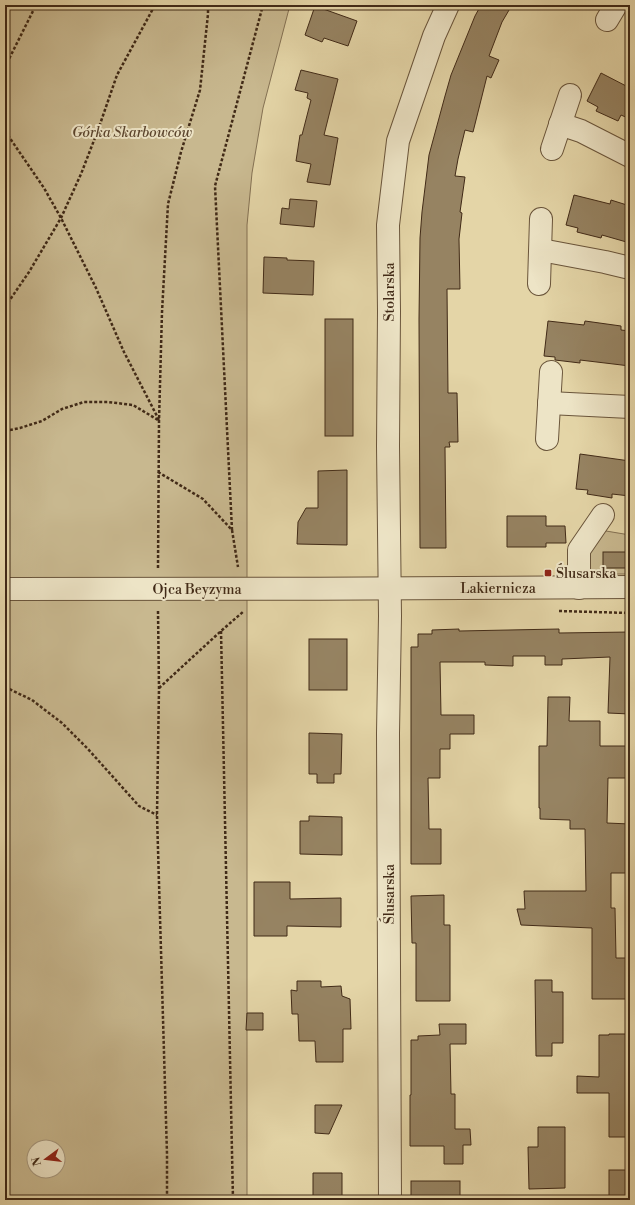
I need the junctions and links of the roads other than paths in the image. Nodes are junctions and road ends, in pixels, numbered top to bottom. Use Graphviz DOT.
graph roads {
  1 [pos="448,5"];
  2 [pos="570,95"];
  3 [pos="560,124"];
  4 [pos="552,149"];
  5 [pos="630,156"];
  6 [pos="541,220"];
  7 [pos="541,250"];
  8 [pos="630,268"];
  9 [pos="539,284"];
  10 [pos="551,372"];
  11 [pos="549,403"];
  12 [pos="630,407"];
  13 [pos="547,439"];
  14 [pos="603,515"];
  15 [pos="630,587"];
  16 [pos="579,588"];
  17 [pos="5,589"];
  18 [pos="389,589"];
  19 [pos="390,1200"];
  1 -- 18 [label="street, Stolarska"];
  2 -- 3 [label="street"];
  3 -- 4 [label="street"];
  3 -- 5 [label="street"];
  6 -- 7 [label="street"];
  7 -- 8 [label="street"];
  7 -- 9 [label="street"];
  10 -- 11 [label="street"];
  11 -- 12 [label="street"];
  11 -- 13 [label="street"];
  14 -- 16 [label="street"];
  15 -- 16 [label="street, Lakiernicza"];
  16 -- 18 [label="street, Lakiernicza"];
  17 -- 18 [label="street, Ojca Beyzyma"];
  18 -- 19 [label="street, Ślusarska"];
}
